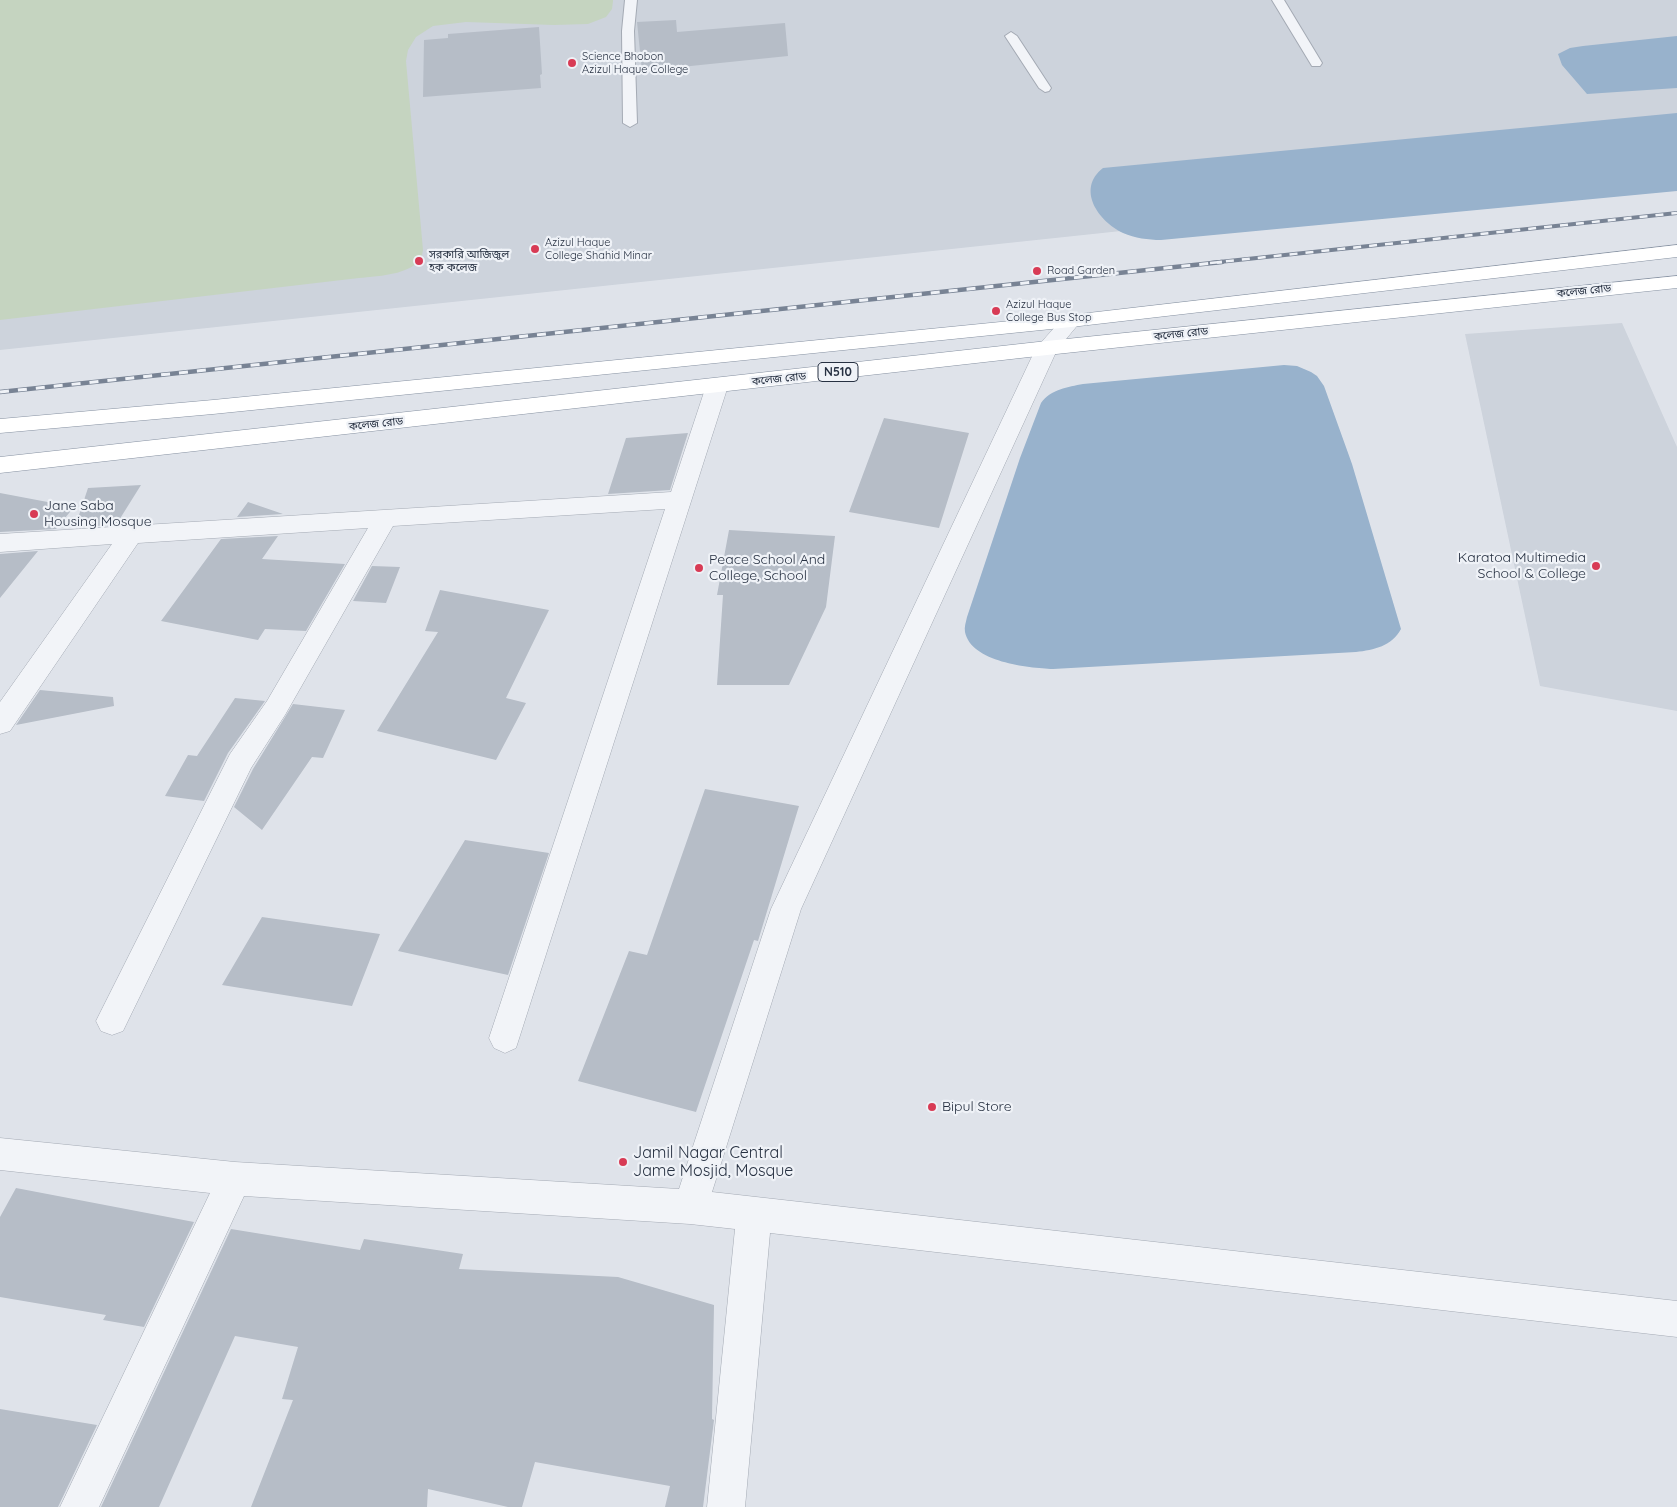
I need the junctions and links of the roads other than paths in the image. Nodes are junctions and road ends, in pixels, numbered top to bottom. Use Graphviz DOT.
graph roads {
  1 [pos="631,0"];
  2 [pos="1278,0"];
  3 [pos="1011,36"];
  4 [pos="1316,63"];
  5 [pos="1045,88"];
  6 [pos="630,123"];
  7 [pos="1677,251"];
  8 [pos="1677,282"];
  9 [pos="1071,321"];
  10 [pos="1047,348"];
  11 [pos="718,386"];
  12 [pos="0,426"];
  13 [pos="0,466"];
  14 [pos="680,500"];
  15 [pos="385,519"];
  16 [pos="131,535"];
  17 [pos="0,543"];
  18 [pos="0,724"];
  19 [pos="112,1020"];
  20 [pos="505,1038"];
  21 [pos="0,1154"];
  22 [pos="235,1179"];
  23 [pos="690,1207"];
  24 [pos="754,1214"];
  25 [pos="1677,1320"];
  26 [pos="79,1507"];
  27 [pos="726,1507"];
  1 -- 6 [label="lane"];
  2 -- 4 [label="lane"];
  3 -- 5 [label="lane"];
  7 -- 9 [label="highway, কলেজ রোড / N510"];
  8 -- 10 [label="highway, কলেজ রোড / N510"];
  9 -- 10 [label="street"];
  9 -- 12 [label="highway, কলেজ রোড / N510"];
  10 -- 11 [label="highway, কলেজ রোড / N510"];
  10 -- 23 [label="street"];
  11 -- 13 [label="highway, কলেজ রোড / N510"];
  11 -- 14 [label="street"];
  14 -- 15 [label="street"];
  14 -- 20 [label="street"];
  15 -- 16 [label="street"];
  15 -- 19 [label="street"];
  16 -- 17 [label="street"];
  16 -- 18 [label="street"];
  21 -- 22 [label="street"];
  22 -- 23 [label="street"];
  22 -- 26 [label="street"];
  23 -- 24 [label="street"];
  24 -- 25 [label="street"];
  24 -- 27 [label="street"];
}
